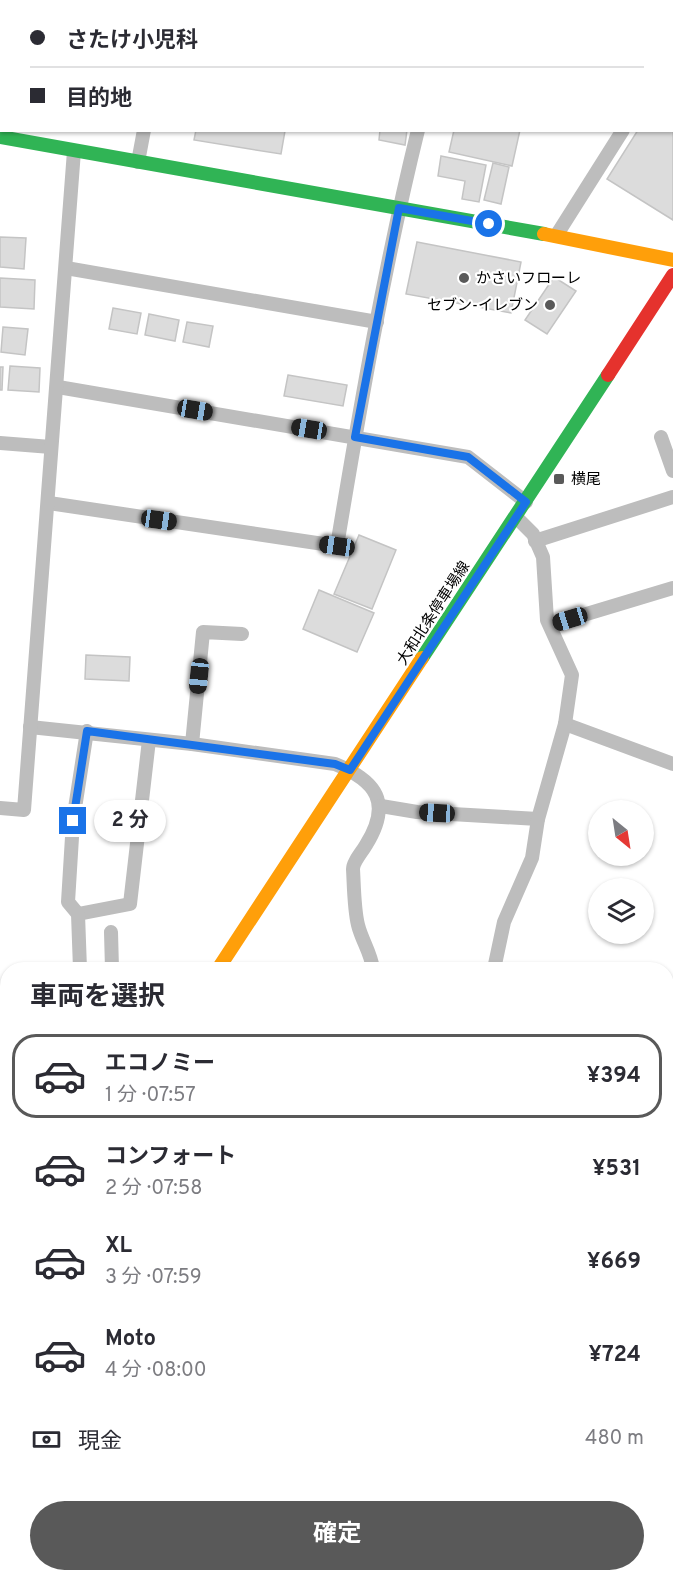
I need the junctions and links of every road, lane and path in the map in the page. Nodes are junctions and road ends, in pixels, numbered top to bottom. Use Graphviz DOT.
graph roads {
  1 [pos="144,132"];
  2 [pos="418,132"];
  3 [pos="621,132"];
  4 [pos="24,135"];
  5 [pos="0,137"];
  6 [pos="74,150"];
  7 [pos="138,162"];
  8 [pos="399,208"];
  9 [pos="556,236"];
  10 [pos="673,260"];
  11 [pos="66,268"];
  12 [pos="673,275"];
  13 [pos="376,322"];
  14 [pos="58,387"];
  15 [pos="355,437"];
  16 [pos="661,437"];
  17 [pos="0,443"];
  18 [pos="51,447"];
  19 [pos="673,471"];
  20 [pos="673,497"];
  21 [pos="526,502"];
  22 [pos="49,503"];
  23 [pos="516,517"];
  24 [pos="536,541"];
  25 [pos="673,588"];
  26 [pos="550,625"];
  27 [pos="242,634"];
  28 [pos="565,724"];
  29 [pos="30,728"];
  30 [pos="87,731"];
  31 [pos="149,740"];
  32 [pos="192,744"];
  33 [pos="673,764"];
  34 [pos="350,770"];
  35 [pos="381,806"];
  36 [pos="0,808"];
  37 [pos="538,819"];
  38 [pos="78,914"];
  39 [pos="111,932"];
  40 [pos="80,962"];
  41 [pos="112,962"];
  42 [pos="224,962"];
  43 [pos="372,962"];
  44 [pos="495,962"];
  1 -- 7 [label="street"];
  2 -- 8 [label="street"];
  3 -- 9 [label="street"];
  4 -- 5 [label="main road"];
  4 -- 6 [label="main road"];
  6 -- 7 [label="main road"];
  6 -- 11 [label="street"];
  7 -- 8 [label="main road"];
  8 -- 9 [label="main road"];
  8 -- 13 [label="street"];
  9 -- 10 [label="main road"];
  11 -- 13 [label="street"];
  11 -- 14 [label="street"];
  12 -- 21 [label="main road, 大和北条停車場線"];
  13 -- 15 [label="street"];
  14 -- 15 [label="street"];
  14 -- 18 [label="street"];
  15 -- 21 [label="street"];
  15 -- 22 [label="street"];
  16 -- 19 [label="street"];
  17 -- 18 [label="street"];
  18 -- 22 [label="street"];
  20 -- 24 [label="street"];
  21 -- 23 [label="main road, 大和北条停車場線"];
  22 -- 29 [label="street"];
  23 -- 24 [label="street"];
  23 -- 34 [label="main road, 大和北条停車場線"];
  24 -- 26 [label="street"];
  25 -- 26 [label="street"];
  26 -- 28 [label="street"];
  27 -- 32 [label="street"];
  28 -- 33 [label="street"];
  28 -- 37 [label="street"];
  29 -- 30 [label="street"];
  29 -- 36 [label="street"];
  30 -- 31 [label="street"];
  30 -- 38 [label="street"];
  31 -- 32 [label="street"];
  31 -- 38 [label="street"];
  32 -- 34 [label="street"];
  34 -- 35 [label="street"];
  34 -- 42 [label="main road, 大和北条停車場線"];
  35 -- 37 [label="street"];
  35 -- 43 [label="street"];
  37 -- 44 [label="street"];
  38 -- 40 [label="street"];
  39 -- 41 [label="street"];
}
